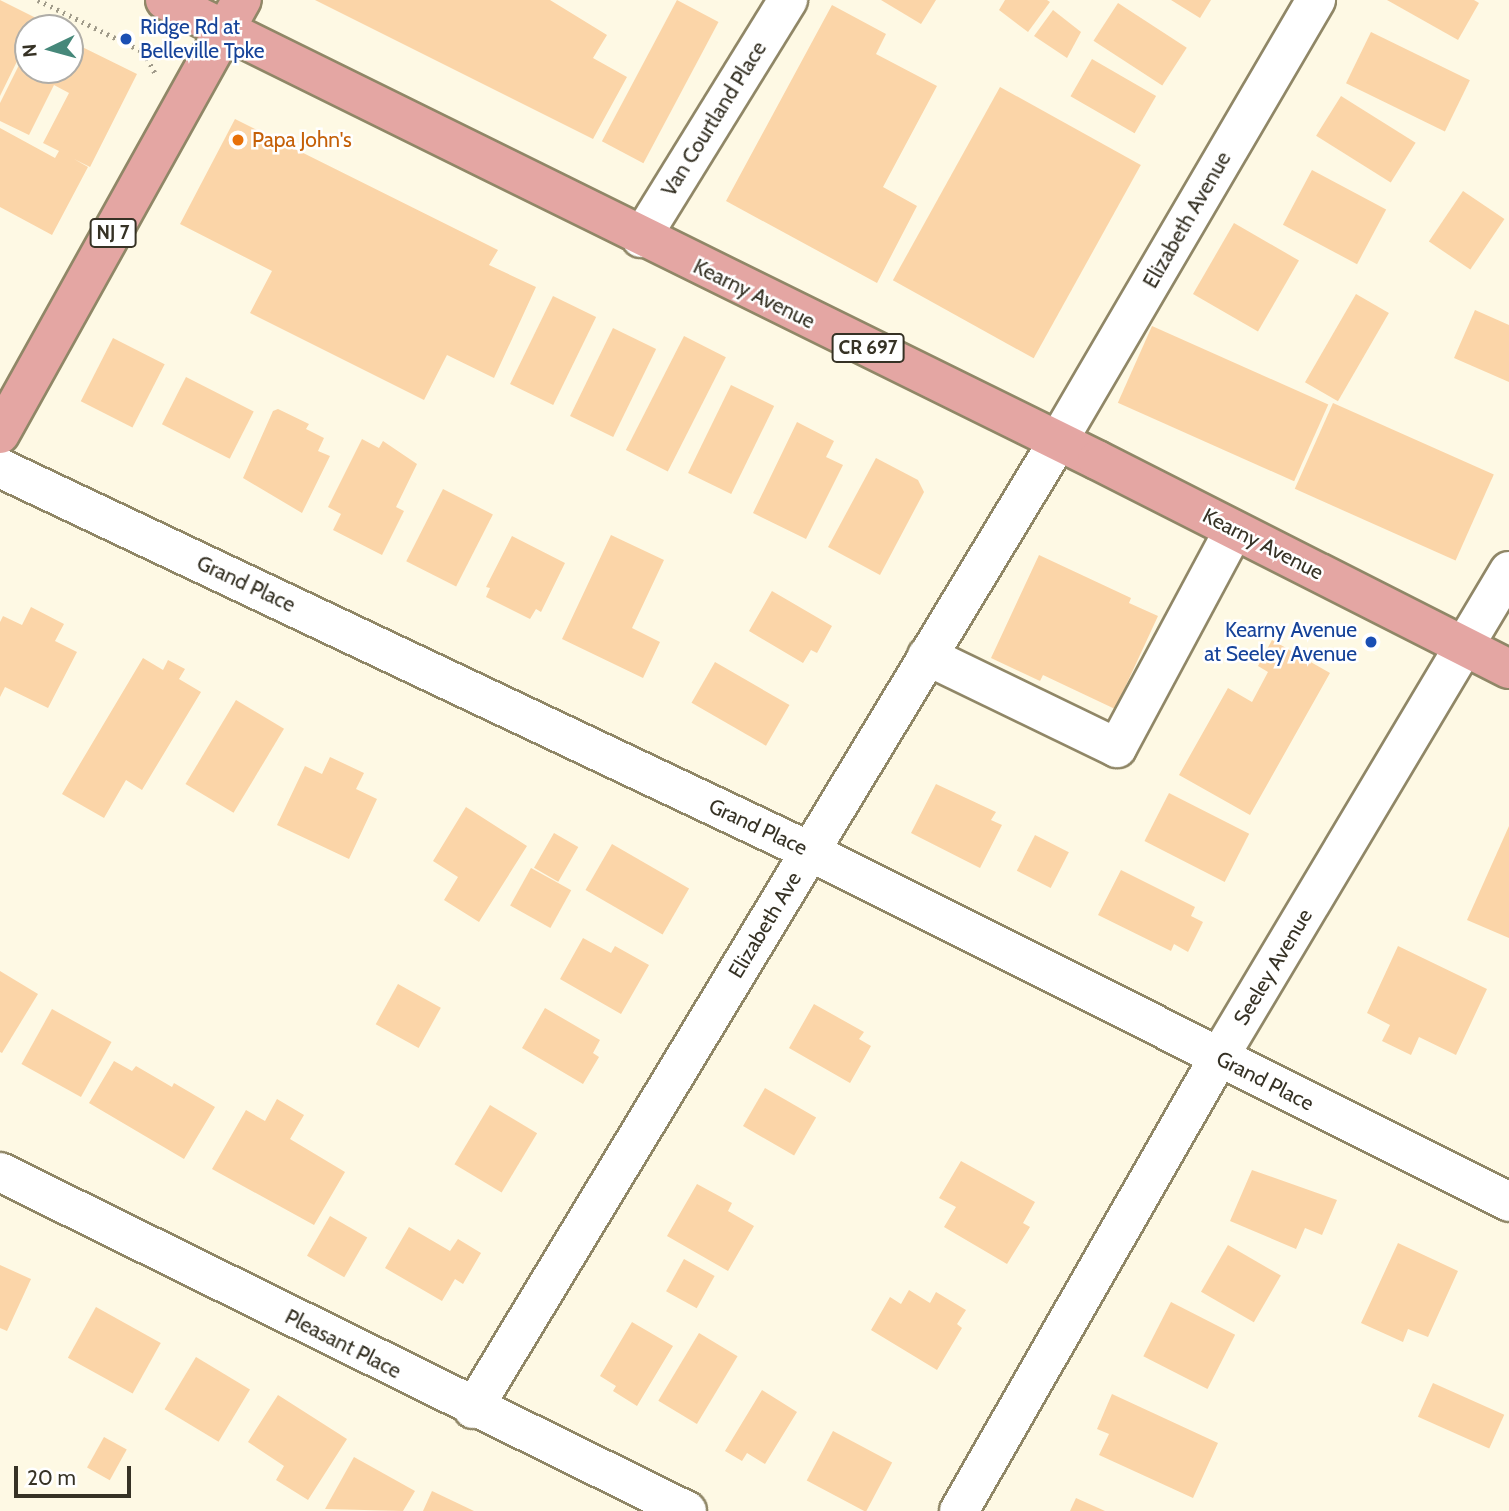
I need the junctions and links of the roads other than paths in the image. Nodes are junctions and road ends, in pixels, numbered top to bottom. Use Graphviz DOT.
graph roads {
  1 [pos="165,0"];
  2 [pos="788,0"];
  3 [pos="1316,0"];
  4 [pos="234,15"];
  5 [pos="641,239"];
  6 [pos="0,434"];
  7 [pos="1058,441"];
  8 [pos="0,468"];
  9 [pos="1234,530"];
  10 [pos="1509,571"];
  11 [pos="1464,648"];
  12 [pos="927,656"];
  13 [pos="1509,670"];
  14 [pos="809,851"];
  15 [pos="1219,1057"];
  16 [pos="0,1172"];
  17 [pos="1509,1202"];
  18 [pos="473,1409"];
  19 [pos="687,1511"];
  20 [pos="959,1511"];
  1 -- 4 [label="main road, Kearny Avenue"];
  2 -- 5 [label="street, Van Courtland Place"];
  3 -- 7 [label="street, Elizabeth Avenue"];
  4 -- 5 [label="main road, Kearny Avenue / CR 697"];
  4 -- 6 [label="main road, NJ 7"];
  5 -- 7 [label="main road, Kearny Avenue / CR 697"];
  7 -- 9 [label="main road, Kearny Avenue / CR 697"];
  7 -- 12 [label="street, Elizabeth Ave"];
  8 -- 14 [label="street, Grand Place"];
  9 -- 11 [label="main road, Kearny Avenue / CR 697"];
  9 -- 12 [label="street"];
  10 -- 11 [label="street, Seeley Avenue"];
  11 -- 13 [label="main road, Kearny Avenue / CR 697"];
  11 -- 15 [label="street, Seeley Avenue"];
  12 -- 14 [label="street, Elizabeth Ave"];
  14 -- 15 [label="street, Grand Place"];
  14 -- 18 [label="street, Elizabeth Ave"];
  15 -- 17 [label="street, Grand Place"];
  15 -- 20 [label="street, Seeley Avenue"];
  16 -- 18 [label="street, Pleasant Place"];
  18 -- 19 [label="street, Pleasant Place"];
}
